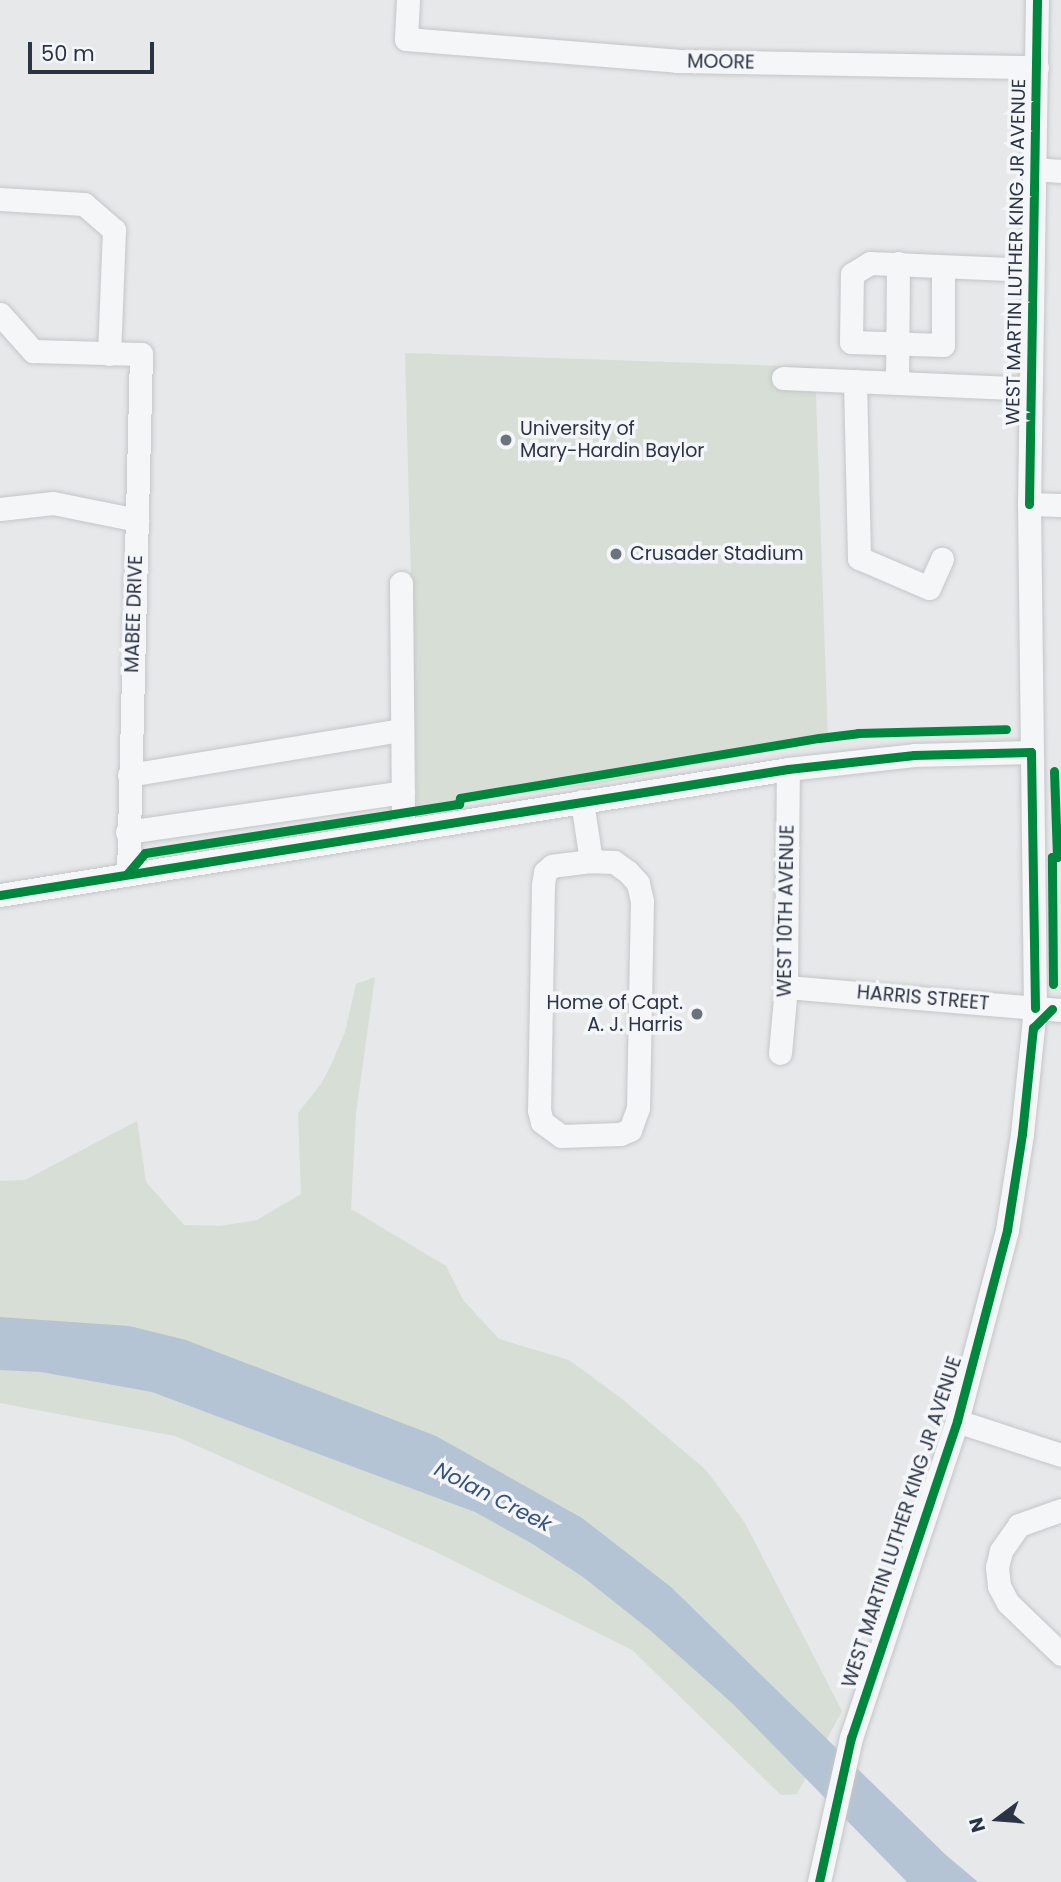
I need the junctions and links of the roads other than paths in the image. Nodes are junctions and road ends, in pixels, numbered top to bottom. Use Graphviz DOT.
graph roads {
  1 [pos="408,0"];
  2 [pos="1037,0"];
  3 [pos="1037,67"];
  4 [pos="1034,169"];
  5 [pos="1061,171"];
  6 [pos="0,200"];
  7 [pos="898,263"];
  8 [pos="943,267"];
  9 [pos="1032,270"];
  10 [pos="0,314"];
  11 [pos="897,344"];
  12 [pos="109,354"];
  13 [pos="783,378"];
  14 [pos="855,381"];
  15 [pos="897,383"];
  16 [pos="1030,389"];
  17 [pos="1029,504"];
  18 [pos="1061,505"];
  19 [pos="0,509"];
  20 [pos="137,520"];
  21 [pos="942,559"];
  22 [pos="401,583"];
  23 [pos="402,730"];
  24 [pos="1031,752"];
  25 [pos="788,769"];
  26 [pos="129,775"];
  27 [pos="402,792"];
  28 [pos="582,801"];
  29 [pos="403,830"];
  30 [pos="127,832"];
  31 [pos="591,861"];
  32 [pos="128,873"];
  33 [pos="0,895"];
  34 [pos="786,987"];
  35 [pos="1035,1008"];
  36 [pos="1061,1010"];
  37 [pos="780,1053"];
  38 [pos="957,1421"];
  39 [pos="1061,1455"];
  40 [pos="1061,1510"];
  41 [pos="1061,1654"];
  42 [pos="819,1882"];
  1 -- 3 [label="street, MOORE"];
  2 -- 3 [label="street, WEST MARTIN LUTHER KING JR AVENUE"];
  3 -- 4 [label="street, WEST MARTIN LUTHER KING JR AVENUE"];
  4 -- 5 [label="street"];
  4 -- 9 [label="street, WEST MARTIN LUTHER KING JR AVENUE"];
  6 -- 12 [label="street"];
  7 -- 8 [label="street"];
  7 -- 11 [label="street"];
  7 -- 11 [label="street"];
  8 -- 9 [label="street"];
  8 -- 11 [label="street"];
  9 -- 16 [label="street, WEST MARTIN LUTHER KING JR AVENUE"];
  10 -- 12 [label="street"];
  11 -- 15 [label="street"];
  12 -- 20 [label="street, MABEE DRIVE"];
  13 -- 14 [label="street"];
  14 -- 15 [label="street"];
  14 -- 21 [label="street"];
  15 -- 16 [label="street"];
  16 -- 17 [label="street, WEST MARTIN LUTHER KING JR AVENUE"];
  17 -- 18 [label="street"];
  17 -- 24 [label="street, WEST MARTIN LUTHER KING JR AVENUE"];
  19 -- 20 [label="street"];
  20 -- 26 [label="street, MABEE DRIVE"];
  22 -- 23 [label="street"];
  23 -- 26 [label="street"];
  23 -- 27 [label="street"];
  24 -- 25 [label="street"];
  24 -- 35 [label="street, WEST MARTIN LUTHER KING JR AVENUE"];
  25 -- 28 [label="street"];
  25 -- 34 [label="street, WEST 10TH AVENUE"];
  26 -- 30 [label="street, MABEE DRIVE"];
  27 -- 29 [label="street"];
  27 -- 30 [label="street"];
  28 -- 29 [label="street"];
  28 -- 31 [label="street"];
  29 -- 32 [label="street"];
  30 -- 32 [label="street, MABEE DRIVE"];
  31 -- 31 [label="street"];
  32 -- 33 [label="street"];
  34 -- 35 [label="street, HARRIS STREET"];
  34 -- 37 [label="street, WEST 10TH AVENUE"];
  35 -- 36 [label="street, HARRIS STREET"];
  35 -- 38 [label="street, WEST MARTIN LUTHER KING JR AVENUE"];
  38 -- 39 [label="street"];
  38 -- 42 [label="street, WEST MARTIN LUTHER KING JR AVENUE"];
  40 -- 41 [label="street"];
}
